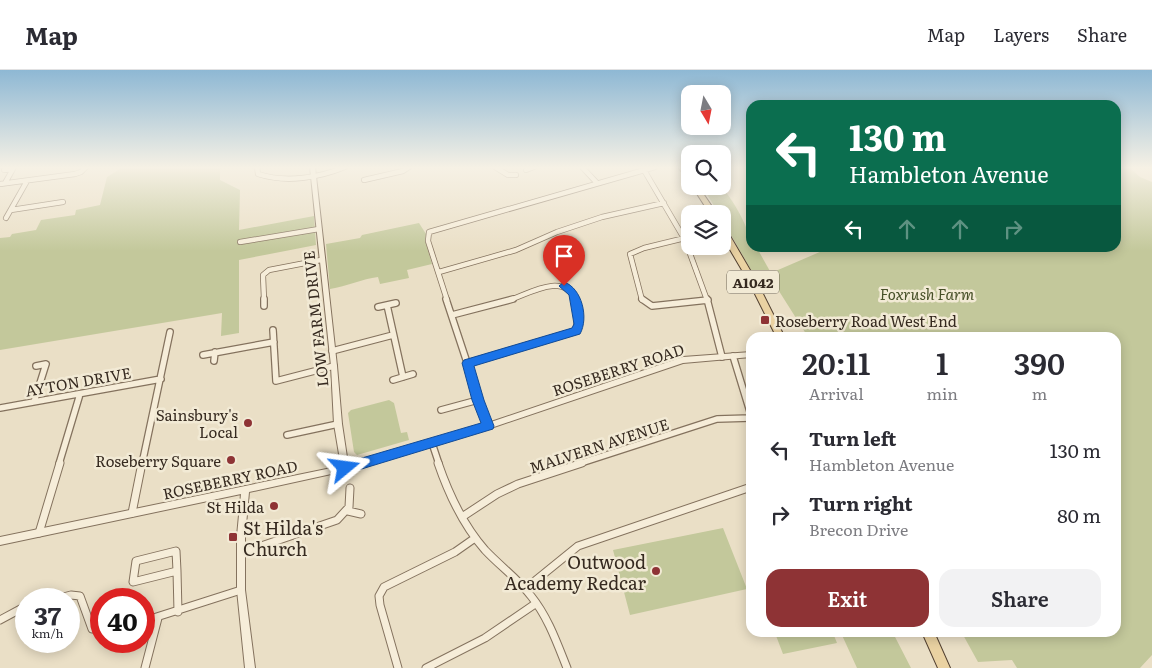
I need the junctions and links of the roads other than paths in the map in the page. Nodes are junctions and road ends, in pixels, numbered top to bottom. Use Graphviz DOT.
graph roads {
  1 [pos="19,195"];
  2 [pos="315,195"];
  3 [pos="556,195"];
  4 [pos="659,195"];
  5 [pos="64,202"];
  6 [pos="664,203"];
  7 [pos="11,210"];
  8 [pos="6,218"];
  9 [pos="319,229"];
  10 [pos="681,233"];
  11 [pos="681,239"];
  12 [pos="240,242"];
  13 [pos="731,244"];
  14 [pos="691,255"];
  15 [pos="321,260"];
  16 [pos="439,272"];
  17 [pos="708,300"];
  18 [pos="396,303"];
  19 [pos="386,305"];
  20 [pos="264,306"];
  21 [pos="378,307"];
  22 [pos="452,315"];
  23 [pos="273,330"];
  24 [pos="170,332"];
  25 [pos="778,332"];
  26 [pos="394,335"];
  27 [pos="274,342"];
  28 [pos="332,351"];
  29 [pos="216,352"];
  30 [pos="203,355"];
  31 [pos="746,355"];
  32 [pos="733,356"];
  33 [pos="722,357"];
  34 [pos="214,362"];
  35 [pos="468,363"];
  36 [pos="36,366"];
  37 [pos="334,366"];
  38 [pos="413,374"];
  39 [pos="403,377"];
  40 [pos="161,379"];
  41 [pos="393,380"];
  42 [pos="80,394"];
  43 [pos="746,399"];
  44 [pos="478,400"];
  45 [pos="34,402"];
  46 [pos="0,408"];
  47 [pos="441,410"];
  48 [pos="746,416"];
  49 [pos="338,424"];
  50 [pos="488,426"];
  51 [pos="286,435"];
  52 [pos="432,443"];
  53 [pos="345,468"];
  54 [pos="350,488"];
  55 [pos="746,489"];
  56 [pos="245,490"];
  57 [pos="348,511"];
  58 [pos="132,513"];
  59 [pos="361,514"];
  60 [pos="462,517"];
  61 [pos="39,533"];
  62 [pos="475,538"];
  63 [pos="0,541"];
  64 [pos="241,553"];
  65 [pos="177,571"];
  66 [pos="525,589"];
  67 [pos="240,590"];
  68 [pos="80,596"];
  69 [pos="535,604"];
  70 [pos="15,612"];
  71 [pos="178,612"];
  72 [pos="158,618"];
  73 [pos="155,619"];
  74 [pos="0,620"];
  75 [pos="90,624"];
  76 [pos="930,637"];
  77 [pos="145,668"];
  78 [pos="250,668"];
  79 [pos="398,668"];
  80 [pos="426,668"];
  81 [pos="566,668"];
  82 [pos="944,668"];
  1 -- 7 [label="street"];
  2 -- 9 [label="street, LOW FARM DRIVE"];
  3 -- 16 [label="street"];
  4 -- 6 [label="street"];
  5 -- 7 [label="street"];
  6 -- 10 [label="street"];
  6 -- 16 [label="street"];
  7 -- 8 [label="street"];
  9 -- 12 [label="street"];
  9 -- 15 [label="street, LOW FARM DRIVE"];
  11 -- 17 [label="street"];
  13 -- 25 [label="main road, A1042"];
  14 -- 17 [label="street"];
  15 -- 20 [label="street"];
  15 -- 28 [label="street, LOW FARM DRIVE"];
  16 -- 22 [label="street"];
  17 -- 33 [label="street"];
  18 -- 19 [label="street"];
  19 -- 21 [label="street"];
  19 -- 26 [label="street"];
  22 -- 35 [label="street"];
  22 -- 35 [label="street"];
  23 -- 27 [label="street"];
  24 -- 40 [label="street"];
  26 -- 28 [label="street"];
  26 -- 39 [label="street"];
  27 -- 29 [label="street"];
  27 -- 37 [label="street"];
  28 -- 37 [label="street, LOW FARM DRIVE"];
  29 -- 30 [label="street"];
  29 -- 34 [label="street"];
  31 -- 32 [label="street, ROSEBERRY ROAD"];
  32 -- 33 [label="street, ROSEBERRY ROAD"];
  32 -- 43 [label="street"];
  33 -- 50 [label="street, ROSEBERRY ROAD"];
  35 -- 44 [label="street"];
  36 -- 45 [label="street"];
  37 -- 49 [label="street, LOW FARM DRIVE"];
  38 -- 39 [label="street"];
  39 -- 41 [label="street"];
  40 -- 42 [label="street, AYTON DRIVE"];
  40 -- 58 [label="street"];
  42 -- 45 [label="street, AYTON DRIVE"];
  42 -- 61 [label="street"];
  44 -- 47 [label="street"];
  44 -- 50 [label="street"];
  45 -- 46 [label="street, AYTON DRIVE"];
  48 -- 60 [label="street, MALVERN AVENUE"];
  49 -- 51 [label="street"];
  49 -- 53 [label="street, LOW FARM DRIVE"];
  50 -- 52 [label="street, ROSEBERRY ROAD"];
  52 -- 53 [label="street, ROSEBERRY ROAD"];
  52 -- 60 [label="street"];
  53 -- 56 [label="street, ROSEBERRY ROAD"];
  54 -- 57 [label="street"];
  55 -- 66 [label="street"];
  56 -- 58 [label="street, ROSEBERRY ROAD"];
  56 -- 64 [label="street"];
  57 -- 59 [label="street"];
  57 -- 64 [label="street"];
  58 -- 61 [label="street, ROSEBERRY ROAD"];
  60 -- 62 [label="street"];
  61 -- 63 [label="street, ROSEBERRY ROAD"];
  62 -- 66 [label="street"];
  62 -- 79 [label="street"];
  64 -- 67 [label="street"];
  65 -- 65 [label="street"];
  65 -- 71 [label="street"];
  66 -- 69 [label="street"];
  67 -- 71 [label="street"];
  67 -- 78 [label="street"];
  68 -- 75 [label="street"];
  69 -- 80 [label="street"];
  69 -- 81 [label="street"];
  70 -- 74 [label="street"];
  71 -- 72 [label="street"];
  72 -- 73 [label="street"];
  72 -- 77 [label="street"];
  76 -- 82 [label="main road"];
}
